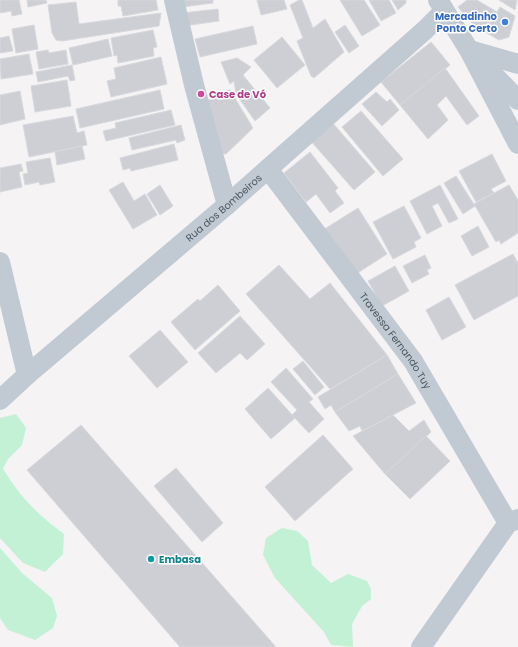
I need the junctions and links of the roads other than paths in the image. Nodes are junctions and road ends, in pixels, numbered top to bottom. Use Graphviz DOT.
graph roads {
  1 [pos="174,0"];
  2 [pos="441,5"];
  3 [pos="469,50"];
  4 [pos="518,64"];
  5 [pos="518,100"];
  6 [pos="518,144"];
  7 [pos="268,169"];
  8 [pos="227,205"];
  9 [pos="0,264"];
  10 [pos="27,375"];
  11 [pos="0,400"];
  12 [pos="513,521"];
  13 [pos="420,647"];
  1 -- 8 [label="street"];
  2 -- 3 [label="street"];
  2 -- 7 [label="street, Rua dos Bombeiros"];
  3 -- 4 [label="street"];
  3 -- 5 [label="street"];
  3 -- 6 [label="street"];
  7 -- 8 [label="street, Rua dos Bombeiros"];
  7 -- 12 [label="street, Travessa Fernando Tuy"];
  8 -- 10 [label="street, Rua dos Bombeiros"];
  9 -- 10 [label="street"];
  10 -- 11 [label="street, Rua dos Bombeiros"];
  12 -- 13 [label="street"];
}
